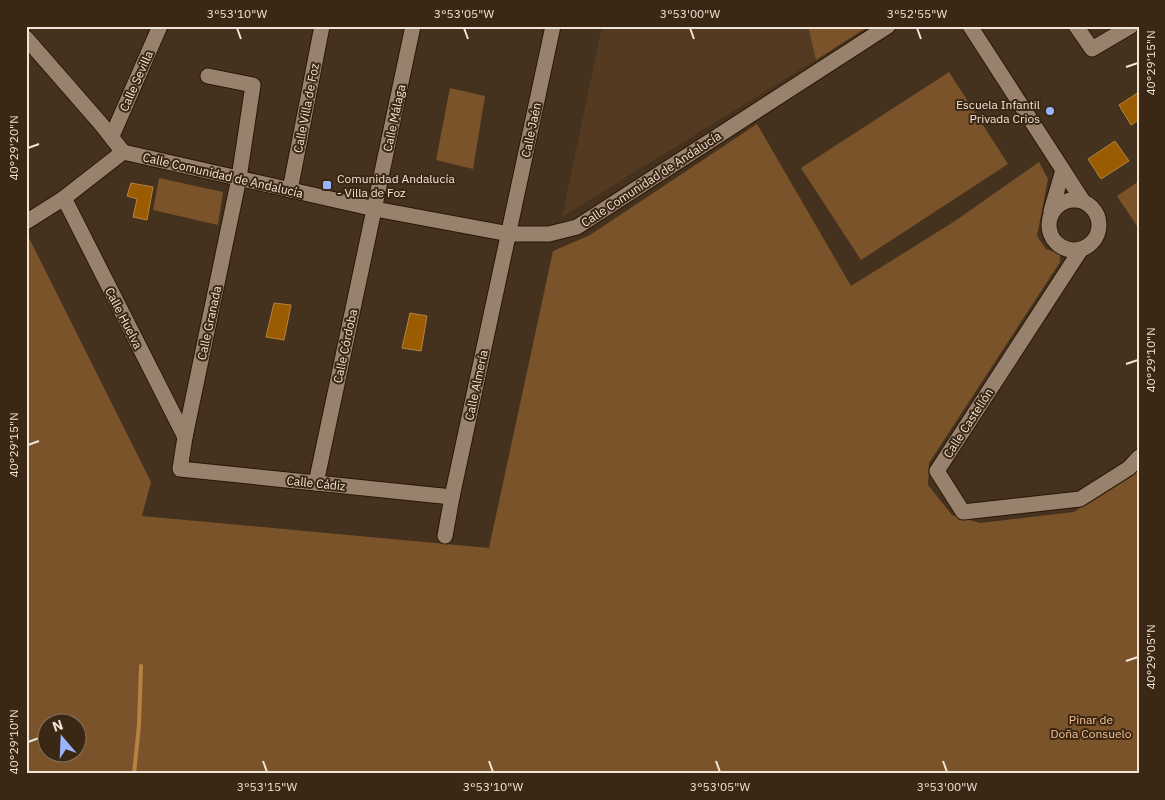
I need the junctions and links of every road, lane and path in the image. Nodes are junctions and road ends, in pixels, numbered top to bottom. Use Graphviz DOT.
graph roads {
  1 [pos="160,26"];
  2 [pos="322,26"];
  3 [pos="413,26"];
  4 [pos="553,26"];
  5 [pos="888,26"];
  6 [pos="970,26"];
  7 [pos="1076,26"];
  8 [pos="1132,26"];
  9 [pos="26,38"];
  10 [pos="208,76"];
  11 [pos="112,136"];
  12 [pos="123,152"];
  13 [pos="1063,170"];
  14 [pos="239,178"];
  15 [pos="290,190"];
  16 [pos="64,198"];
  17 [pos="1083,201"];
  18 [pos="375,209"];
  19 [pos="1050,214"];
  20 [pos="26,222"];
  21 [pos="509,234"];
  22 [pos="1080,251"];
  23 [pos="185,437"];
  24 [pos="1139,457"];
  25 [pos="180,469"];
  26 [pos="316,483"];
  27 [pos="452,497"];
  28 [pos="445,536"];
  1 -- 11 [label="street, Calle Sevilla"];
  2 -- 15 [label="street, Calle Villa de Foz"];
  3 -- 18 [label="street, Calle Málaga"];
  4 -- 21 [label="street, Calle Jaén"];
  5 -- 21 [label="street, Calle Comunidad de Andalucía"];
  6 -- 13 [label="street"];
  7 -- 8 [label="street"];
  9 -- 11 [label="street"];
  10 -- 14 [label="street, Calle Granada"];
  11 -- 12 [label="street"];
  12 -- 14 [label="street, Calle Comunidad de Andalucía"];
  12 -- 16 [label="street"];
  13 -- 17 [label="street"];
  13 -- 19 [label="street"];
  14 -- 15 [label="street, Calle Comunidad de Andalucía"];
  14 -- 23 [label="street, Calle Granada"];
  15 -- 18 [label="street, Calle Comunidad de Andalucía"];
  16 -- 20 [label="street"];
  16 -- 23 [label="street, Calle Huelva"];
  17 -- 19 [label="street"];
  17 -- 22 [label="street"];
  18 -- 21 [label="street, Calle Comunidad de Andalucía"];
  18 -- 26 [label="street, Calle Córdoba"];
  19 -- 22 [label="street"];
  21 -- 27 [label="street, Calle Almería"];
  22 -- 24 [label="street, Calle Castellón"];
  23 -- 25 [label="street, Calle Granada"];
  25 -- 26 [label="street, Calle Cádiz"];
  26 -- 27 [label="street, Calle Cádiz"];
  27 -- 28 [label="street, Calle Almería"];
}
